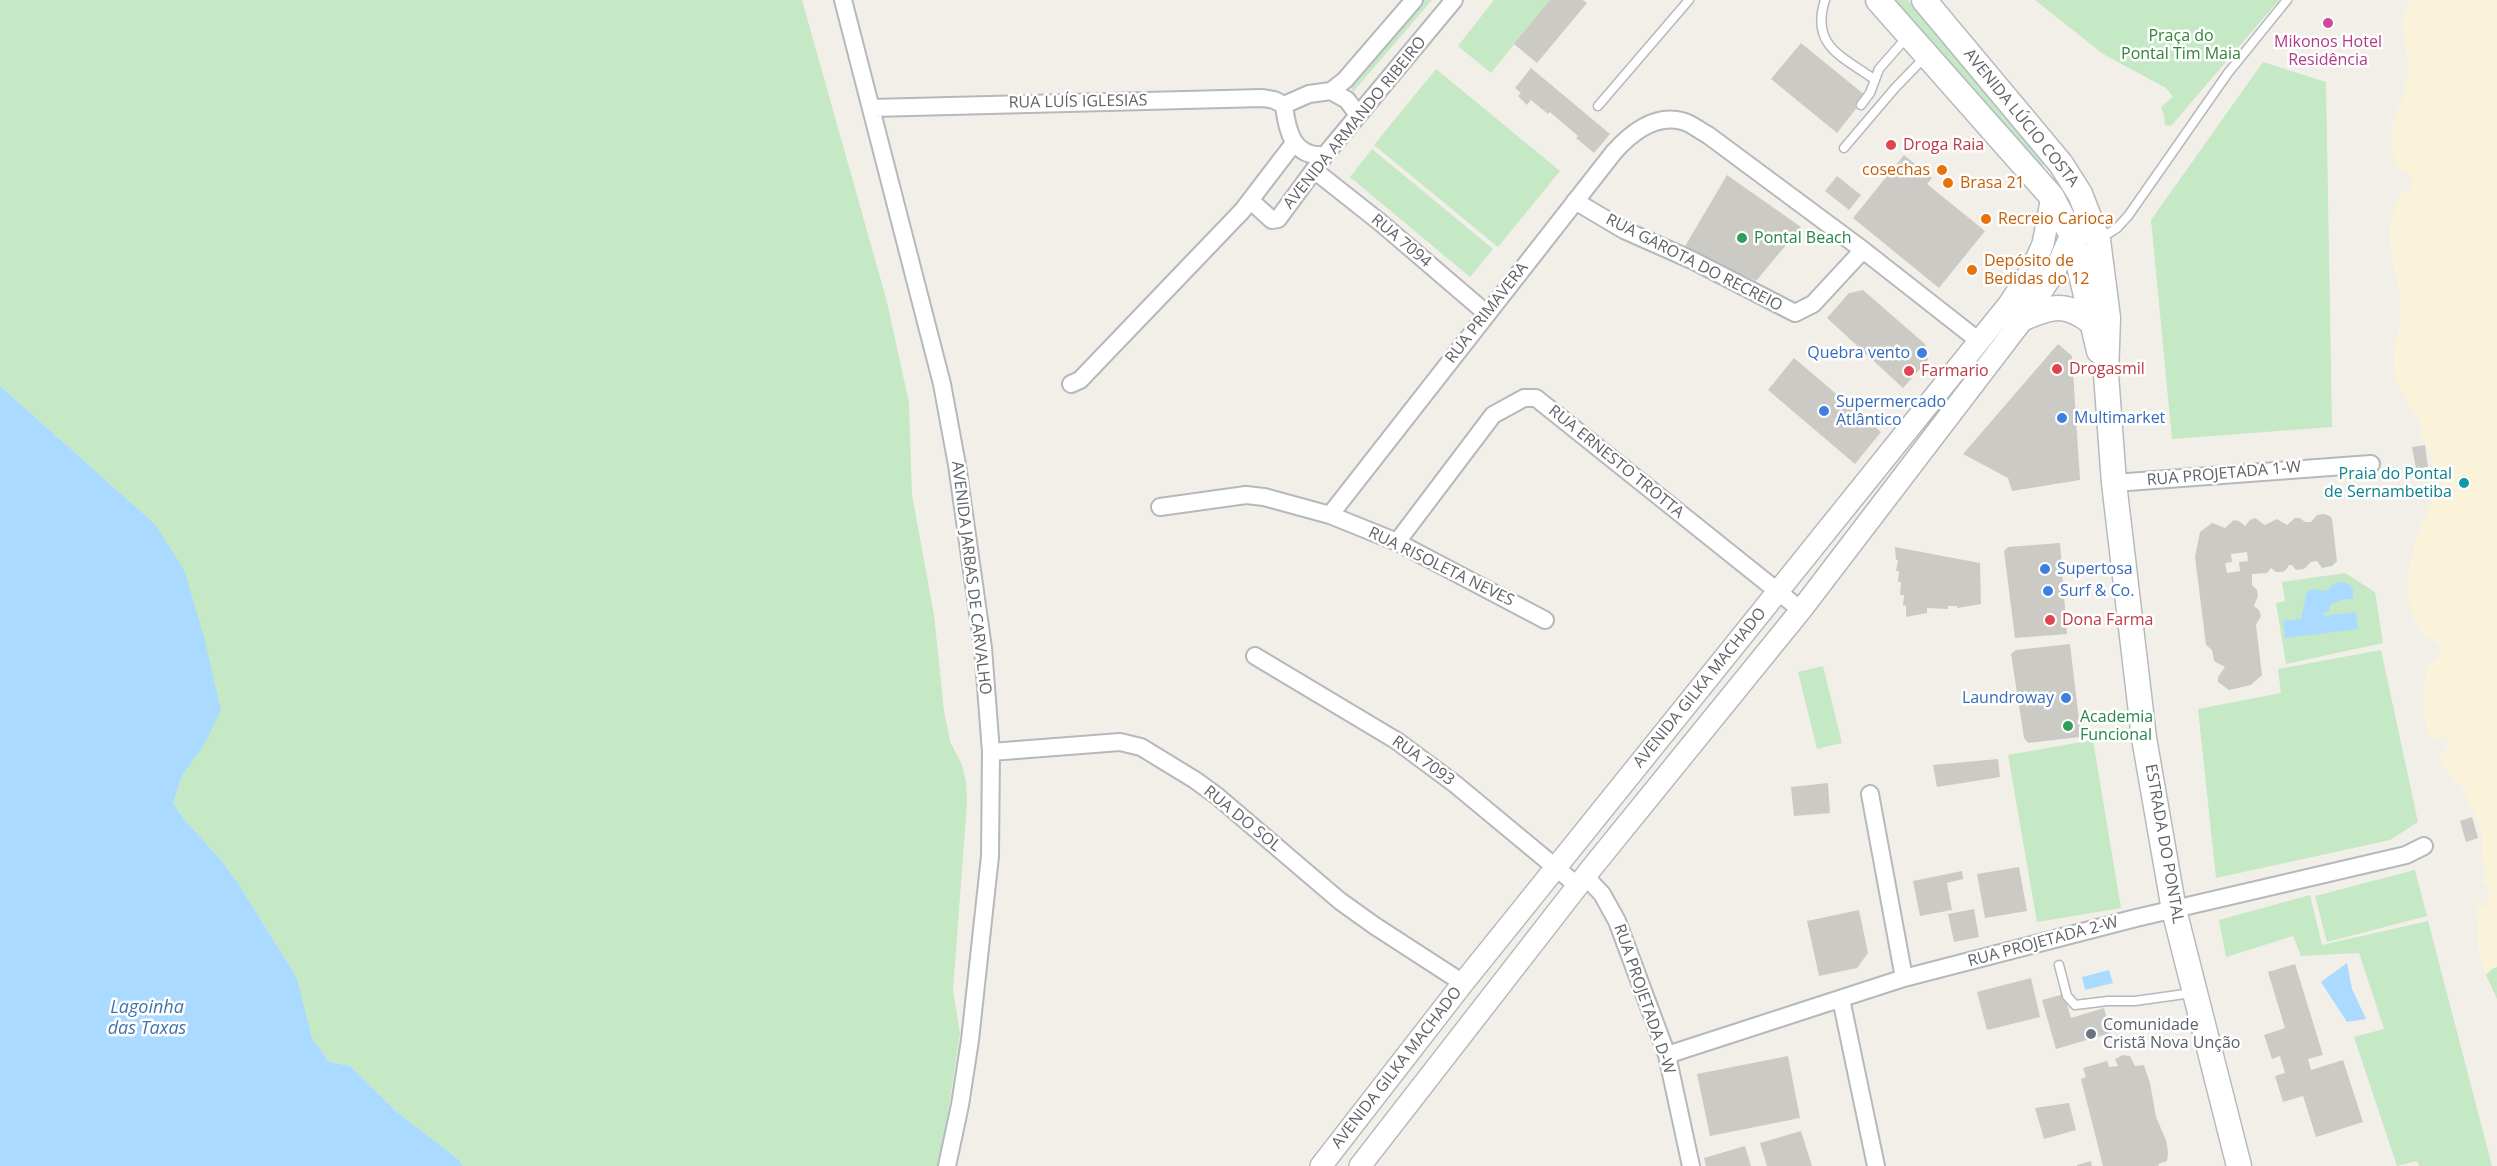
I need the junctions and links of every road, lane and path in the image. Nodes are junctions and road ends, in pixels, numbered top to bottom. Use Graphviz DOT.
graph roads {
  1 [pos="843,0"];
  2 [pos="1414,0"];
  3 [pos="1454,0"];
  4 [pos="1689,0"];
  5 [pos="1825,0"];
  6 [pos="1878,0"];
  7 [pos="1924,0"];
  8 [pos="2287,0"];
  9 [pos="1909,34"];
  10 [pos="1927,55"];
  11 [pos="1874,79"];
  12 [pos="1331,91"];
  13 [pos="1284,105"];
  14 [pos="1862,105"];
  15 [pos="1598,106"];
  16 [pos="872,108"];
  17 [pos="1358,115"];
  18 [pos="1294,143"];
  19 [pos="1844,148"];
  20 [pos="1325,155"];
  21 [pos="1314,170"];
  22 [pos="2080,194"];
  23 [pos="2052,197"];
  24 [pos="1251,201"];
  25 [pos="1575,201"];
  26 [pos="2072,236"];
  27 [pos="2098,240"];
  28 [pos="1863,250"];
  29 [pos="1486,314"];
  30 [pos="2024,318"];
  31 [pos="2091,322"];
  32 [pos="1979,341"];
  33 [pos="2106,374"];
  34 [pos="1071,384"];
  35 [pos="2370,464"];
  36 [pos="2114,483"];
  37 [pos="1160,507"];
  38 [pos="1330,515"];
  39 [pos="1397,542"];
  40 [pos="1778,591"];
  41 [pos="1801,610"];
  42 [pos="1545,620"];
  43 [pos="1255,656"];
  44 [pos="991,752"];
  45 [pos="1870,794"];
  46 [pos="2424,846"];
  47 [pos="1556,867"];
  48 [pos="1581,881"];
  49 [pos="2174,910"];
  50 [pos="2059,965"];
  51 [pos="1904,978"];
  52 [pos="1463,983"];
  53 [pos="2195,992"];
  54 [pos="1841,999"];
  55 [pos="1667,1055"];
  56 [pos="947,1166"];
  57 [pos="1321,1166"];
  58 [pos="1360,1166"];
  59 [pos="1691,1166"];
  60 [pos="1876,1166"];
  61 [pos="2239,1166"];
  1 -- 16 [label="street, AVENIDA JARBAS DE CARVALHO"];
  2 -- 12 [label="street, AVENIDA ARMANDO RIBEIRO"];
  3 -- 17 [label="street, AVENIDA ARMANDO RIBEIRO"];
  4 -- 15 [label="lane"];
  5 -- 11 [label="lane"];
  6 -- 9 [label="main road, AVENIDA LÚCIO COSTA"];
  7 -- 22 [label="main road, AVENIDA LÚCIO COSTA"];
  8 -- 27 [label="lane"];
  9 -- 10 [label="main road, AVENIDA LÚCIO COSTA"];
  9 -- 11 [label="lane"];
  10 -- 19 [label="lane"];
  10 -- 23 [label="main road, AVENIDA LÚCIO COSTA"];
  11 -- 14 [label="lane"];
  12 -- 13 [label="street"];
  12 -- 17 [label="street"];
  13 -- 16 [label="street, RUA LUÍS IGLESIAS"];
  13 -- 18 [label="street"];
  16 -- 44 [label="street, AVENIDA JARBAS DE CARVALHO"];
  17 -- 20 [label="street, AVENIDA ARMANDO RIBEIRO"];
  18 -- 20 [label="street"];
  18 -- 24 [label="street, AVENIDA ARMANDO RIBEIRO"];
  20 -- 21 [label="street, AVENIDA ARMANDO RIBEIRO"];
  21 -- 24 [label="street, AVENIDA ARMANDO RIBEIRO"];
  21 -- 29 [label="street, RUA 7094"];
  22 -- 26 [label="street, AVENIDA GILKA MACHADO"];
  22 -- 27 [label="main road, AVENIDA LÚCIO COSTA"];
  23 -- 26 [label="main road, AVENIDA LÚCIO COSTA"];
  23 -- 32 [label="street, AVENIDA GILKA MACHADO"];
  24 -- 34 [label="street, AVENIDA ARMANDO RIBEIRO"];
  25 -- 28 [label="street, RUA GAROTA DO RECREIO"];
  25 -- 28 [label="street, RUA PRIMAVERA"];
  25 -- 29 [label="street, RUA PRIMAVERA"];
  26 -- 30 [label="street, AVENIDA GILKA MACHADO"];
  26 -- 31 [label="main road, AVENIDA LÚCIO COSTA"];
  27 -- 33 [label="main road, AVENIDA LÚCIO COSTA"];
  28 -- 32 [label="street"];
  29 -- 38 [label="street, RUA PRIMAVERA"];
  30 -- 31 [label="main road"];
  30 -- 41 [label="street, AVENIDA GILKA MACHADO"];
  31 -- 33 [label="main road, AVENIDA LÚCIO COSTA"];
  32 -- 40 [label="street, AVENIDA GILKA MACHADO"];
  33 -- 36 [label="main road, ESTRADA DO PONTAL"];
  35 -- 36 [label="street, RUA PROJETADA 1-W"];
  36 -- 49 [label="main road, ESTRADA DO PONTAL"];
  37 -- 38 [label="street, RUA RISOLETA NEVES"];
  38 -- 39 [label="street, RUA RISOLETA NEVES"];
  39 -- 40 [label="street, RUA ERNESTO TROTTA"];
  39 -- 42 [label="street, RUA RISOLETA NEVES"];
  40 -- 41 [label="street, RUA ERNESTO TROTTA"];
  40 -- 47 [label="street, AVENIDA GILKA MACHADO"];
  41 -- 48 [label="street, AVENIDA GILKA MACHADO"];
  43 -- 47 [label="street, RUA 7093"];
  44 -- 52 [label="street, RUA DO SOL"];
  44 -- 56 [label="street, AVENIDA JARBAS DE CARVALHO"];
  45 -- 51 [label="street"];
  46 -- 49 [label="street, RUA PROJETADA 2-W"];
  47 -- 48 [label="street, RUA 7093"];
  47 -- 52 [label="street, AVENIDA GILKA MACHADO"];
  48 -- 55 [label="street, RUA PROJETADA D-W"];
  48 -- 58 [label="street, AVENIDA GILKA MACHADO"];
  49 -- 51 [label="street, RUA PROJETADA 2-W"];
  49 -- 53 [label="main road, ESTRADA DO PONTAL"];
  50 -- 53 [label="lane"];
  51 -- 54 [label="street, RUA PROJETADA 2-W"];
  52 -- 57 [label="street, AVENIDA GILKA MACHADO"];
  53 -- 61 [label="main road, ESTRADA DO PONTAL"];
  54 -- 55 [label="street, RUA PROJETADA 2-W"];
  54 -- 60 [label="street"];
  55 -- 59 [label="street, RUA PROJETADA D-W"];
}
